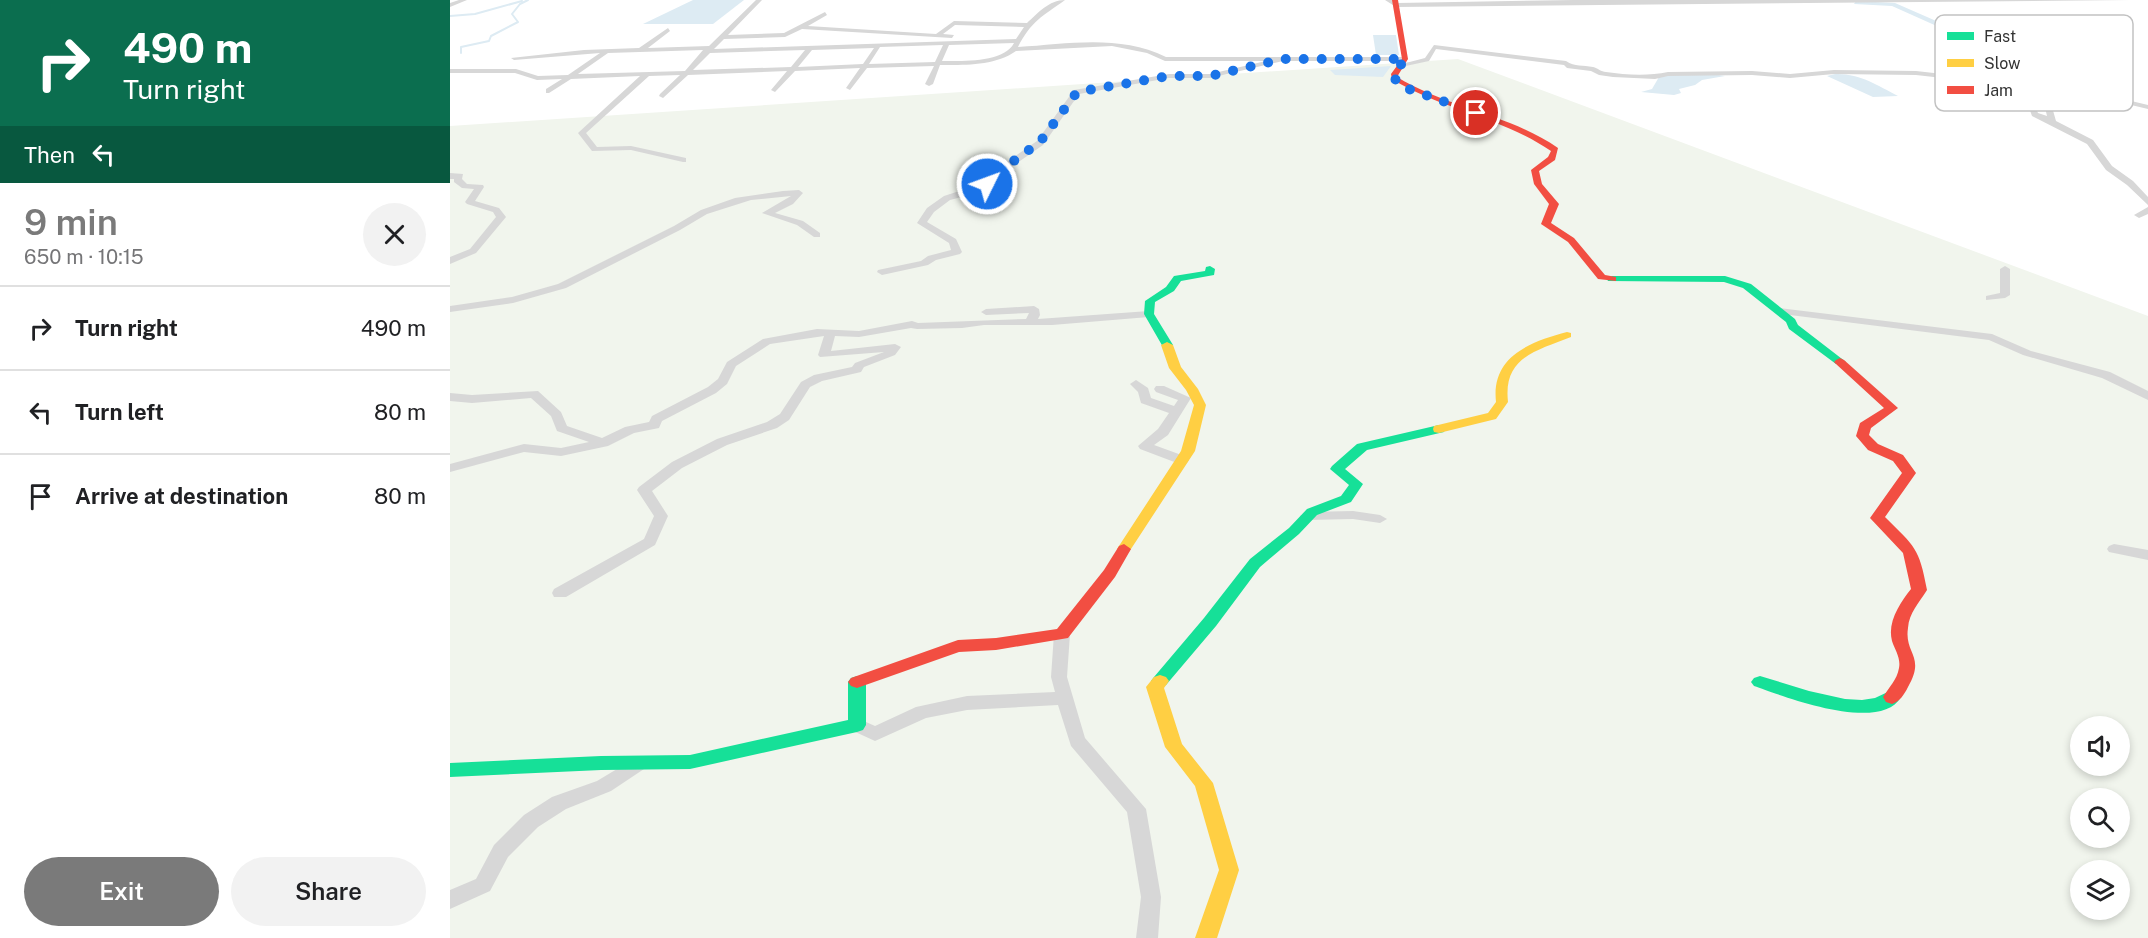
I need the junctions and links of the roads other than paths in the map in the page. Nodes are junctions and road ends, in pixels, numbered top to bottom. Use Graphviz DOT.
graph roads {
  1 [pos="464,0"];
  2 [pos="759,0"];
  3 [pos="1062,0"];
  4 [pos="2127,0"];
  5 [pos="1393,2"];
  6 [pos="450,5"];
  7 [pos="825,14"];
  8 [pos="1030,25"];
  9 [pos="802,27"];
  10 [pos="668,30"];
  11 [pos="937,36"];
  12 [pos="721,37"];
  13 [pos="1019,39"];
  14 [pos="946,45"];
  15 [pos="878,46"];
  16 [pos="809,49"];
  17 [pos="1014,49"];
  18 [pos="641,50"];
  19 [pos="707,50"];
  20 [pos="608,51"];
  21 [pos="514,58"];
  22 [pos="1283,59"];
  23 [pos="1403,62"];
  24 [pos="937,64"];
  25 [pos="864,66"];
  26 [pos="791,69"];
  27 [pos="452,72"];
  28 [pos="684,73"];
  29 [pos="647,74"];
  30 [pos="1935,74"];
  31 [pos="569,77"];
  32 [pos="929,84"];
  33 [pos="850,88"];
  34 [pos="775,90"];
  35 [pos="549,91"];
  36 [pos="663,96"];
  37 [pos="2133,103"];
  38 [pos="2148,107"];
  39 [pos="2034,111"];
  40 [pos="2049,111"];
  41 [pos="2052,121"];
  42 [pos="683,160"];
  43 [pos="450,176"];
  44 [pos="2148,202"];
  45 [pos="817,235"];
  46 [pos="450,261"];
  47 [pos="1210,269"];
  48 [pos="2005,269"];
  49 [pos="882,272"];
  50 [pos="1990,298"];
  51 [pos="450,309"];
  52 [pos="1779,311"];
  53 [pos="986,312"];
  54 [pos="1149,314"];
  55 [pos="1030,321"];
  56 [pos="830,333"];
  57 [pos="1567,335"];
  58 [pos="1136,384"];
  59 [pos="1160,389"];
  60 [pos="2148,396"];
  61 [pos="450,397"];
  62 [pos="1178,410"];
  63 [pos="603,443"];
  64 [pos="1182,460"];
  65 [pos="450,468"];
  66 [pos="1307,516"];
  67 [pos="1380,519"];
  68 [pos="2114,549"];
  69 [pos="2148,555"];
  70 [pos="560,593"];
  71 [pos="1062,634"];
  72 [pos="1760,682"];
  73 [pos="1065,698"];
  74 [pos="857,725"];
  75 [pos="639,762"];
  76 [pos="450,770"];
  77 [pos="450,900"];
  78 [pos="1147,938"];
  79 [pos="1206,938"];
  1 -- 6 [label="street"];
  2 -- 12 [label="street"];
  3 -- 8 [label="street"];
  4 -- 5 [label="street"];
  5 -- 23 [label="street"];
  7 -- 9 [label="street"];
  8 -- 11 [label="street"];
  8 -- 13 [label="street"];
  9 -- 11 [label="street"];
  9 -- 12 [label="street"];
  10 -- 18 [label="street"];
  11 -- 13 [label="street"];
  12 -- 19 [label="street"];
  13 -- 17 [label="street"];
  13 -- 19 [label="street"];
  14 -- 24 [label="street"];
  15 -- 25 [label="street"];
  16 -- 26 [label="street"];
  17 -- 22 [label="street"];
  17 -- 24 [label="street"];
  18 -- 19 [label="street"];
  18 -- 20 [label="street"];
  19 -- 28 [label="street"];
  20 -- 21 [label="street"];
  20 -- 31 [label="street"];
  22 -- 23 [label="street"];
  22 -- 49 [label="street"];
  23 -- 30 [label="street"];
  23 -- 52 [label="street"];
  24 -- 25 [label="street"];
  24 -- 32 [label="street"];
  25 -- 26 [label="street"];
  25 -- 33 [label="street"];
  26 -- 28 [label="street"];
  26 -- 34 [label="street"];
  27 -- 31 [label="street"];
  28 -- 29 [label="street"];
  28 -- 36 [label="street"];
  29 -- 31 [label="street"];
  29 -- 42 [label="street"];
  31 -- 35 [label="street"];
  37 -- 38 [label="street"];
  39 -- 41 [label="street"];
  40 -- 41 [label="street"];
  41 -- 44 [label="street"];
  43 -- 46 [label="street"];
  45 -- 51 [label="street"];
  47 -- 54 [label="street"];
  48 -- 50 [label="street"];
  52 -- 60 [label="street"];
  52 -- 72 [label="street"];
  53 -- 55 [label="street"];
  54 -- 55 [label="street"];
  54 -- 64 [label="street"];
  55 -- 56 [label="street"];
  56 -- 63 [label="street"];
  56 -- 70 [label="street"];
  57 -- 66 [label="street"];
  58 -- 62 [label="street"];
  59 -- 62 [label="street"];
  61 -- 63 [label="street"];
  62 -- 64 [label="street"];
  63 -- 65 [label="street"];
  64 -- 71 [label="street"];
  66 -- 67 [label="street"];
  66 -- 79 [label="street"];
  68 -- 69 [label="street"];
  71 -- 73 [label="street"];
  71 -- 74 [label="street"];
  73 -- 74 [label="street"];
  73 -- 78 [label="street"];
  74 -- 75 [label="street"];
  75 -- 76 [label="street"];
  75 -- 77 [label="street"];
}
